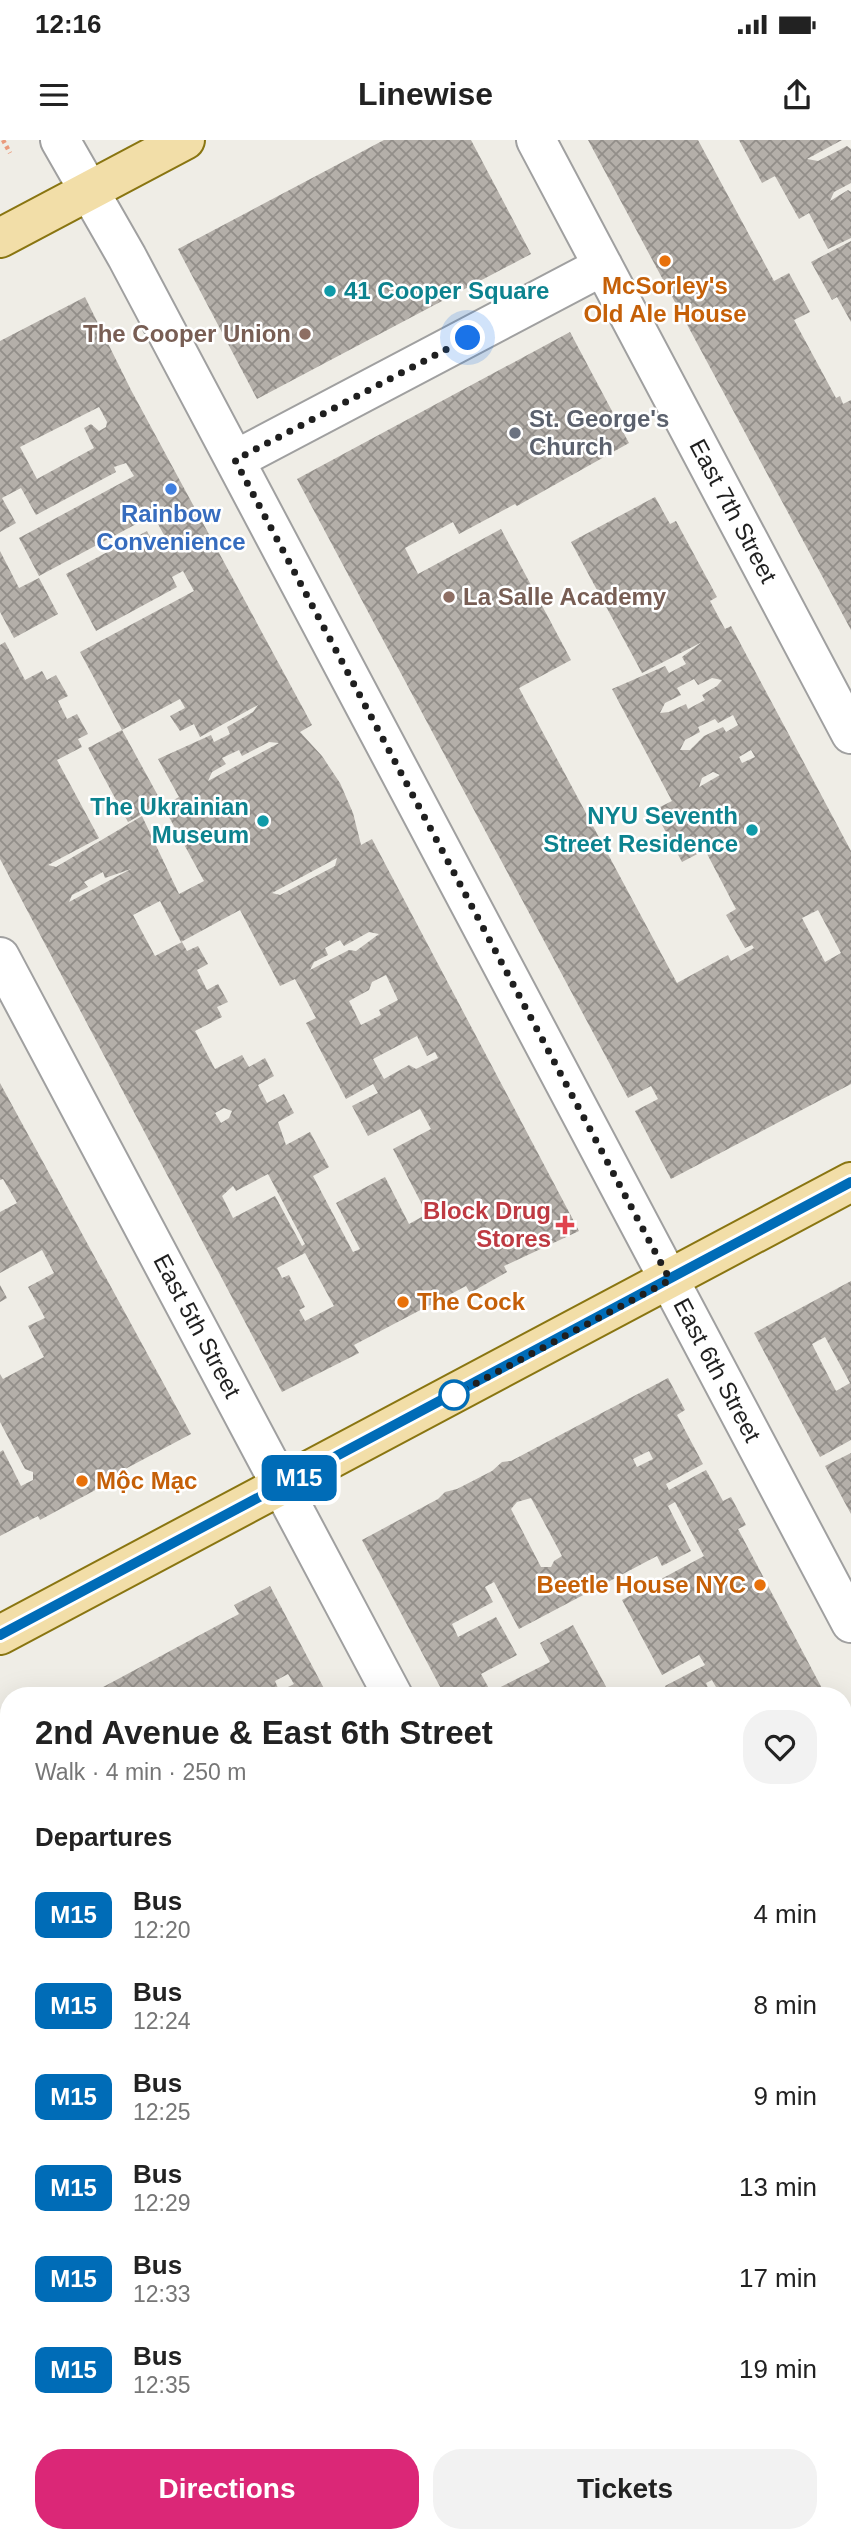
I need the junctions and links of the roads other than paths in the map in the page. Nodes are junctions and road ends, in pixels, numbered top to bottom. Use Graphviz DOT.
graph roads {
  1 [pos="60,140"];
  2 [pos="185,140"];
  3 [pos="536,140"];
  4 [pos="89,191"];
  5 [pos="0,239"];
  6 [pos="603,266"];
  7 [pos="235,460"];
  8 [pos="851,734"];
  9 [pos="0,957"];
  10 [pos="851,1182"];
  11 [pos="670,1280"];
  12 [pos="283,1486"];
  13 [pos="851,1623"];
  14 [pos="0,1634"];
  15 [pos="388,1687"];
  1 -- 4 [label="street, East 6th Street"];
  2 -- 4 [label="main road"];
  3 -- 6 [label="street, East 7th Street"];
  4 -- 5 [label="main road"];
  4 -- 7 [label="street, East 6th Street"];
  6 -- 7 [label="street"];
  6 -- 8 [label="street, East 7th Street"];
  7 -- 11 [label="street, East 6th Street"];
  9 -- 12 [label="street, East 5th Street"];
  10 -- 11 [label="main road"];
  11 -- 12 [label="main road"];
  11 -- 13 [label="street, East 6th Street"];
  12 -- 14 [label="main road"];
  12 -- 15 [label="street, East 5th Street"];
}
